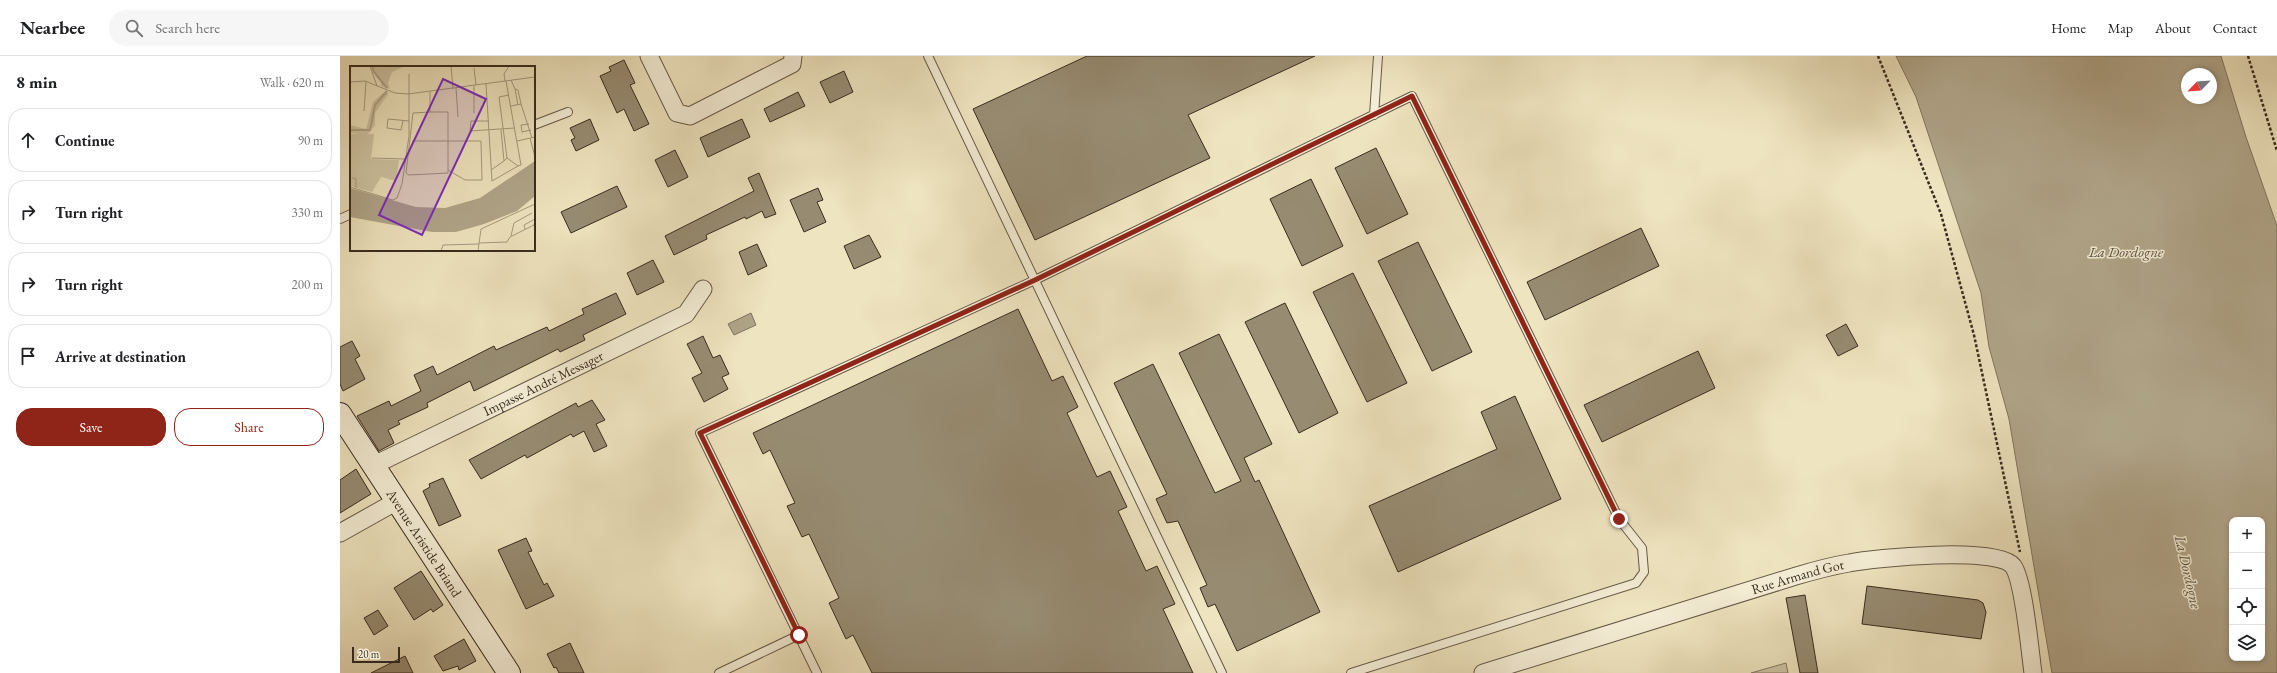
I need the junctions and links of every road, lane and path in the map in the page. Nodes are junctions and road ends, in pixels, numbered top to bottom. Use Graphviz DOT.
graph roads {
  1 [pos="648,56"];
  2 [pos="793,56"];
  3 [pos="928,56"];
  4 [pos="1378,56"];
  5 [pos="1878,56"];
  6 [pos="2248,56"];
  7 [pos="568,112"];
  8 [pos="1374,115"];
  9 [pos="535,125"];
  10 [pos="2277,151"];
  11 [pos="350,214"];
  12 [pos="340,219"];
  13 [pos="1035,280"];
  14 [pos="703,289"];
  15 [pos="340,414"];
  16 [pos="374,465"];
  17 [pos="397,501"];
  18 [pos="340,533"];
  19 [pos="2020,552"];
  20 [pos="799,635"];
  21 [pos="509,673"];
  22 [pos="719,673"];
  23 [pos="817,673"];
  24 [pos="1222,673"];
  25 [pos="1352,673"];
  26 [pos="1483,673"];
  27 [pos="2033,673"];
  1 -- 2 [label="street"];
  3 -- 13 [label="lane"];
  4 -- 8 [label="lane"];
  5 -- 19 [label="path"];
  6 -- 10 [label="path"];
  7 -- 9 [label="lane"];
  8 -- 13 [label="lane"];
  8 -- 25 [label="lane"];
  11 -- 12 [label="lane"];
  13 -- 20 [label="lane"];
  13 -- 24 [label="lane"];
  14 -- 16 [label="street, Impasse André Messager"];
  15 -- 16 [label="main road, Avenue Aristide Briand"];
  16 -- 17 [label="main road, Avenue Aristide Briand"];
  17 -- 18 [label="street"];
  17 -- 21 [label="main road, Avenue Aristide Briand"];
  20 -- 22 [label="lane"];
  20 -- 23 [label="lane"];
  26 -- 27 [label="street, Rue Armand Got"];
}
